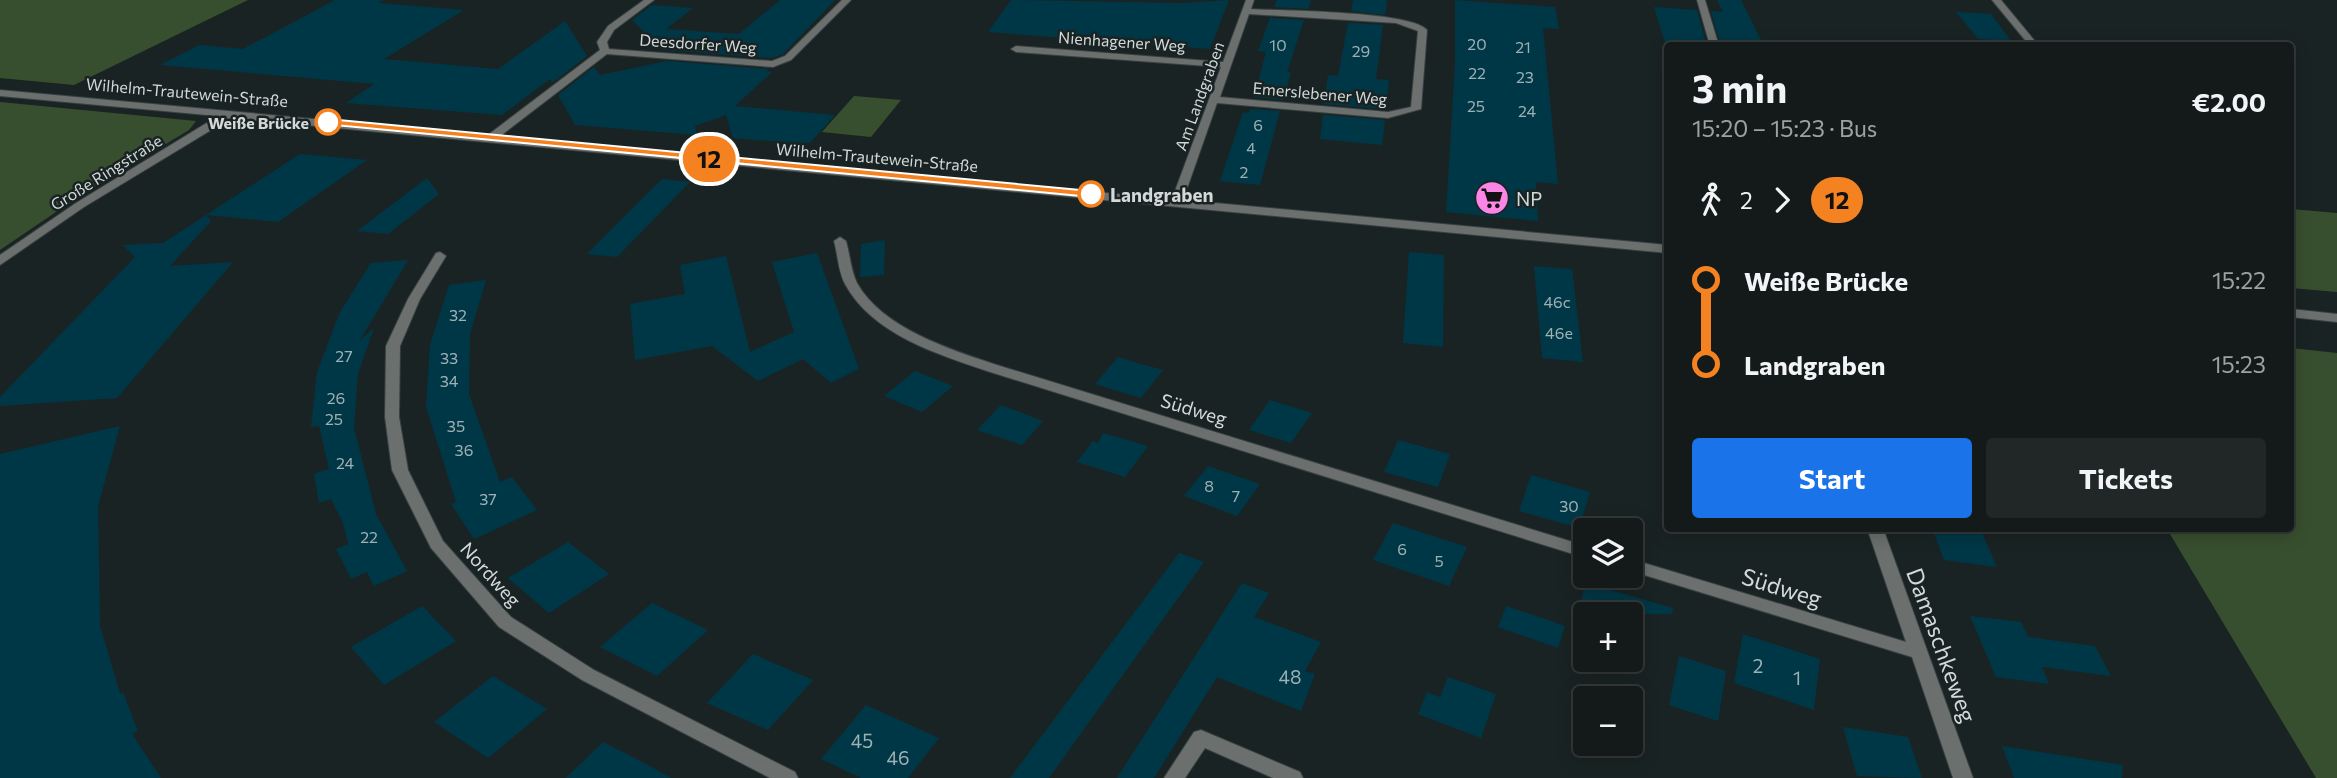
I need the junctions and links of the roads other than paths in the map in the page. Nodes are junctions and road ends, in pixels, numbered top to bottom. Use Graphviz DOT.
graph roads {
  1 [pos="650,0"];
  2 [pos="847,0"];
  3 [pos="1701,0"];
  4 [pos="1996,0"];
  5 [pos="1249,5"];
  6 [pos="1714,42"];
  7 [pos="2032,42"];
  8 [pos="1016,49"];
  9 [pos="605,51"];
  10 [pos="1227,65"];
  11 [pos="0,93"];
  12 [pos="1213,100"];
  13 [pos="231,113"];
  14 [pos="491,138"];
  15 [pos="1177,201"];
  16 [pos="840,241"];
  17 [pos="1664,249"];
  18 [pos="440,256"];
  19 [pos="0,261"];
  20 [pos="2294,313"];
  21 [pos="2337,318"];
  22 [pos="1875,532"];
  23 [pos="1573,548"];
  24 [pos="1643,569"];
  25 [pos="1920,653"];
  26 [pos="788,778"];
  27 [pos="1174,778"];
  28 [pos="1293,778"];
  29 [pos="1964,778"];
  1 -- 9 [label="street"];
  2 -- 9 [label="street, Deesdorfer Weg"];
  3 -- 6 [label="street"];
  4 -- 7 [label="street"];
  5 -- 10 [label="street, Am Landgraben"];
  5 -- 12 [label="street, Emerslebener Weg"];
  8 -- 10 [label="street, Nienhagener Weg"];
  9 -- 14 [label="street"];
  10 -- 12 [label="street, Am Landgraben"];
  11 -- 13 [label="street, Wilhelm-Trautewein-Straße"];
  12 -- 15 [label="street, Am Landgraben"];
  13 -- 14 [label="street, Wilhelm-Trautewein-Straße"];
  13 -- 19 [label="street, Große Ringstraße"];
  14 -- 15 [label="street, Wilhelm-Trautewein-Straße"];
  15 -- 17 [label="street, Wilhelm-Trautewein-Straße"];
  16 -- 23 [label="street, Südweg"];
  18 -- 26 [label="street, Nordweg"];
  20 -- 21 [label="street"];
  22 -- 25 [label="street, Damaschkeweg"];
  24 -- 25 [label="street, Südweg"];
  25 -- 29 [label="street, Damaschkeweg"];
  27 -- 28 [label="street"];
}
